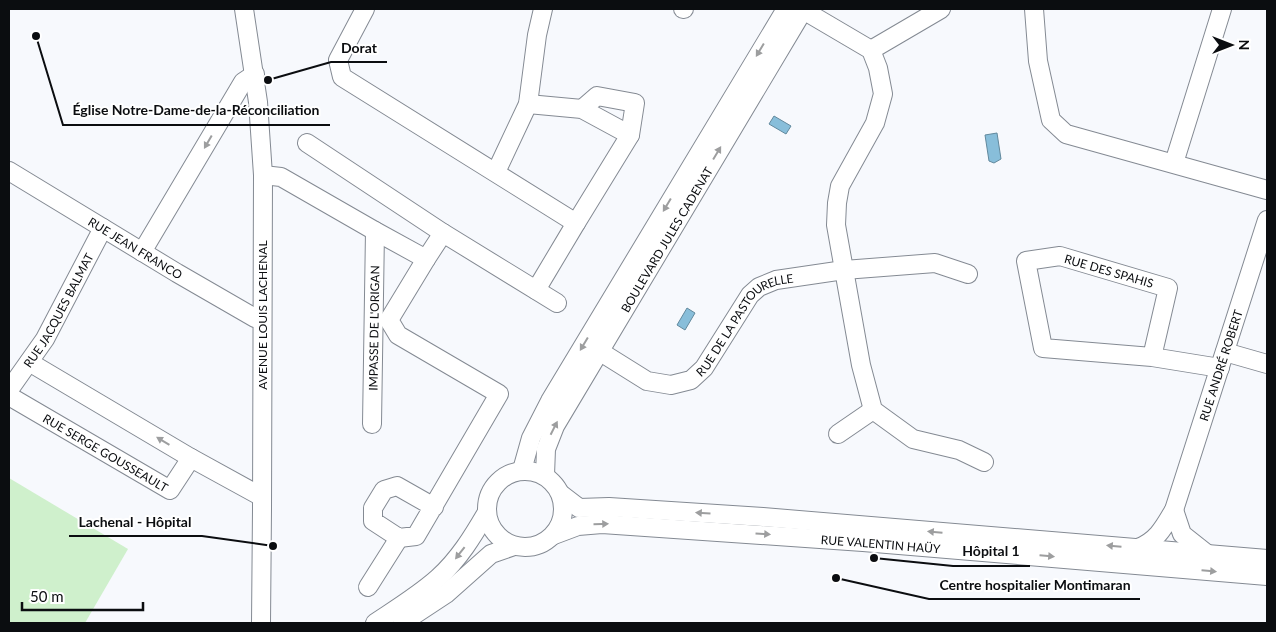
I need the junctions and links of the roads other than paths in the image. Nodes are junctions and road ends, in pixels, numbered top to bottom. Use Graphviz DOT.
graph roads {
  1 [pos="244,9"];
  2 [pos="365,9"];
  3 [pos="543,9"];
  4 [pos="786,9"];
  5 [pos="804,9"];
  6 [pos="941,9"];
  7 [pos="1034,9"];
  8 [pos="1222,9"];
  9 [pos="871,50"];
  10 [pos="255,74"];
  11 [pos="528,104"];
  12 [pos="582,109"];
  13 [pos="630,135"];
  14 [pos="307,143"];
  15 [pos="1174,163"];
  16 [pos="9,172"];
  17 [pos="496,172"];
  18 [pos="263,175"];
  19 [pos="1267,190"];
  20 [pos="1267,220"];
  21 [pos="576,223"];
  22 [pos="103,228"];
  23 [pos="375,231"];
  24 [pos="443,232"];
  25 [pos="142,252"];
  26 [pos="426,258"];
  27 [pos="844,270"];
  28 [pos="968,274"];
  29 [pos="536,290"];
  30 [pos="557,303"];
  31 [pos="373,311"];
  32 [pos="262,319"];
  33 [pos="389,320"];
  34 [pos="599,351"];
  35 [pos="1152,357"];
  36 [pos="1222,360"];
  37 [pos="29,362"];
  38 [pos="1267,364"];
  39 [pos="9,390"];
  40 [pos="9,396"];
  41 [pos="873,410"];
  42 [pos="372,424"];
  43 [pos="838,434"];
  44 [pos="191,458"];
  45 [pos="984,462"];
  46 [pos="522,470"];
  47 [pos="545,475"];
  48 [pos="562,495"];
  49 [pos="262,496"];
  50 [pos="434,507"];
  51 [pos="1174,510"];
  52 [pos="487,512"];
  53 [pos="554,535"];
  54 [pos="399,538"];
  55 [pos="514,546"];
  56 [pos="1138,548"];
  57 [pos="1206,553"];
  58 [pos="1267,559"];
  59 [pos="1267,576"];
  60 [pos="368,587"];
  61 [pos="261,623"];
  62 [pos="375,623"];
  63 [pos="402,623"];
  1 -- 10 [label="street, AVENUE LOUIS LACHENAL"];
  2 -- 17 [label="street"];
  3 -- 11 [label="street"];
  4 -- 46 [label="street, BOULEVARD JULES CADENAT, one-way"];
  5 -- 9 [label="street"];
  34 -- 5 [label="street, BOULEVARD JULES CADENAT, one-way"];
  6 -- 9 [label="street"];
  7 -- 15 [label="street"];
  8 -- 15 [label="street"];
  9 -- 27 [label="street"];
  10 -- 18 [label="street, AVENUE LOUIS LACHENAL"];
  10 -- 25 [label="street, one-way"];
  11 -- 12 [label="street"];
  11 -- 17 [label="street"];
  12 -- 13 [label="street"];
  12 -- 13 [label="street"];
  13 -- 21 [label="street"];
  14 -- 24 [label="street"];
  15 -- 19 [label="street"];
  16 -- 22 [label="street, RUE JEAN FRANCO"];
  17 -- 21 [label="street"];
  18 -- 23 [label="street"];
  18 -- 32 [label="street, AVENUE LOUIS LACHENAL"];
  20 -- 36 [label="street, RUE ANDRÉ ROBERT"];
  21 -- 29 [label="street"];
  22 -- 25 [label="street, RUE JEAN FRANCO"];
  22 -- 37 [label="street, RUE JACQUES BALMAT"];
  23 -- 26 [label="street"];
  23 -- 31 [label="street, IMPASSE DE L'ORIGAN"];
  24 -- 26 [label="street"];
  24 -- 29 [label="street"];
  25 -- 32 [label="street, RUE JEAN FRANCO"];
  26 -- 33 [label="street"];
  27 -- 28 [label="street, RUE DE LA PASTOURELLE"];
  27 -- 34 [label="street, RUE DE LA PASTOURELLE"];
  27 -- 41 [label="street"];
  29 -- 30 [label="street"];
  31 -- 33 [label="street"];
  31 -- 42 [label="street, IMPASSE DE L'ORIGAN"];
  32 -- 49 [label="street, AVENUE LOUIS LACHENAL"];
  33 -- 50 [label="street"];
  47 -- 34 [label="street, BOULEVARD JULES CADENAT, one-way"];
  35 -- 35 [label="street, RUE DES SPAHIS"];
  35 -- 36 [label="street, RUE DES SPAHIS"];
  36 -- 38 [label="street, RUE DES SPAHIS"];
  36 -- 51 [label="street, RUE ANDRÉ ROBERT"];
  37 -- 39 [label="street, RUE JACQUES BALMAT"];
  44 -- 37 [label="street, one-way"];
  40 -- 44 [label="street, RUE SERGE GOUSSEAULT"];
  41 -- 43 [label="street"];
  41 -- 45 [label="street"];
  44 -- 49 [label="street"];
  46 -- 47 [label="street"];
  46 -- 52 [label="street"];
  47 -- 48 [label="street"];
  48 -- 53 [label="street"];
  56 -- 48 [label="street, RUE VALENTIN HAÜY, one-way"];
  49 -- 61 [label="street, AVENUE LOUIS LACHENAL"];
  50 -- 54 [label="street"];
  50 -- 54 [label="street"];
  51 -- 56 [label="street, RUE ANDRÉ ROBERT"];
  51 -- 57 [label="street"];
  52 -- 55 [label="street"];
  52 -- 62 [label="street, one-way"];
  53 -- 55 [label="street"];
  53 -- 59 [label="street, RUE VALENTIN HAÜY, one-way"];
  54 -- 60 [label="street"];
  55 -- 63 [label="street"];
  56 -- 57 [label="street, RUE VALENTIN HAÜY"];
  57 -- 58 [label="street, RUE VALENTIN HAÜY"];
}
